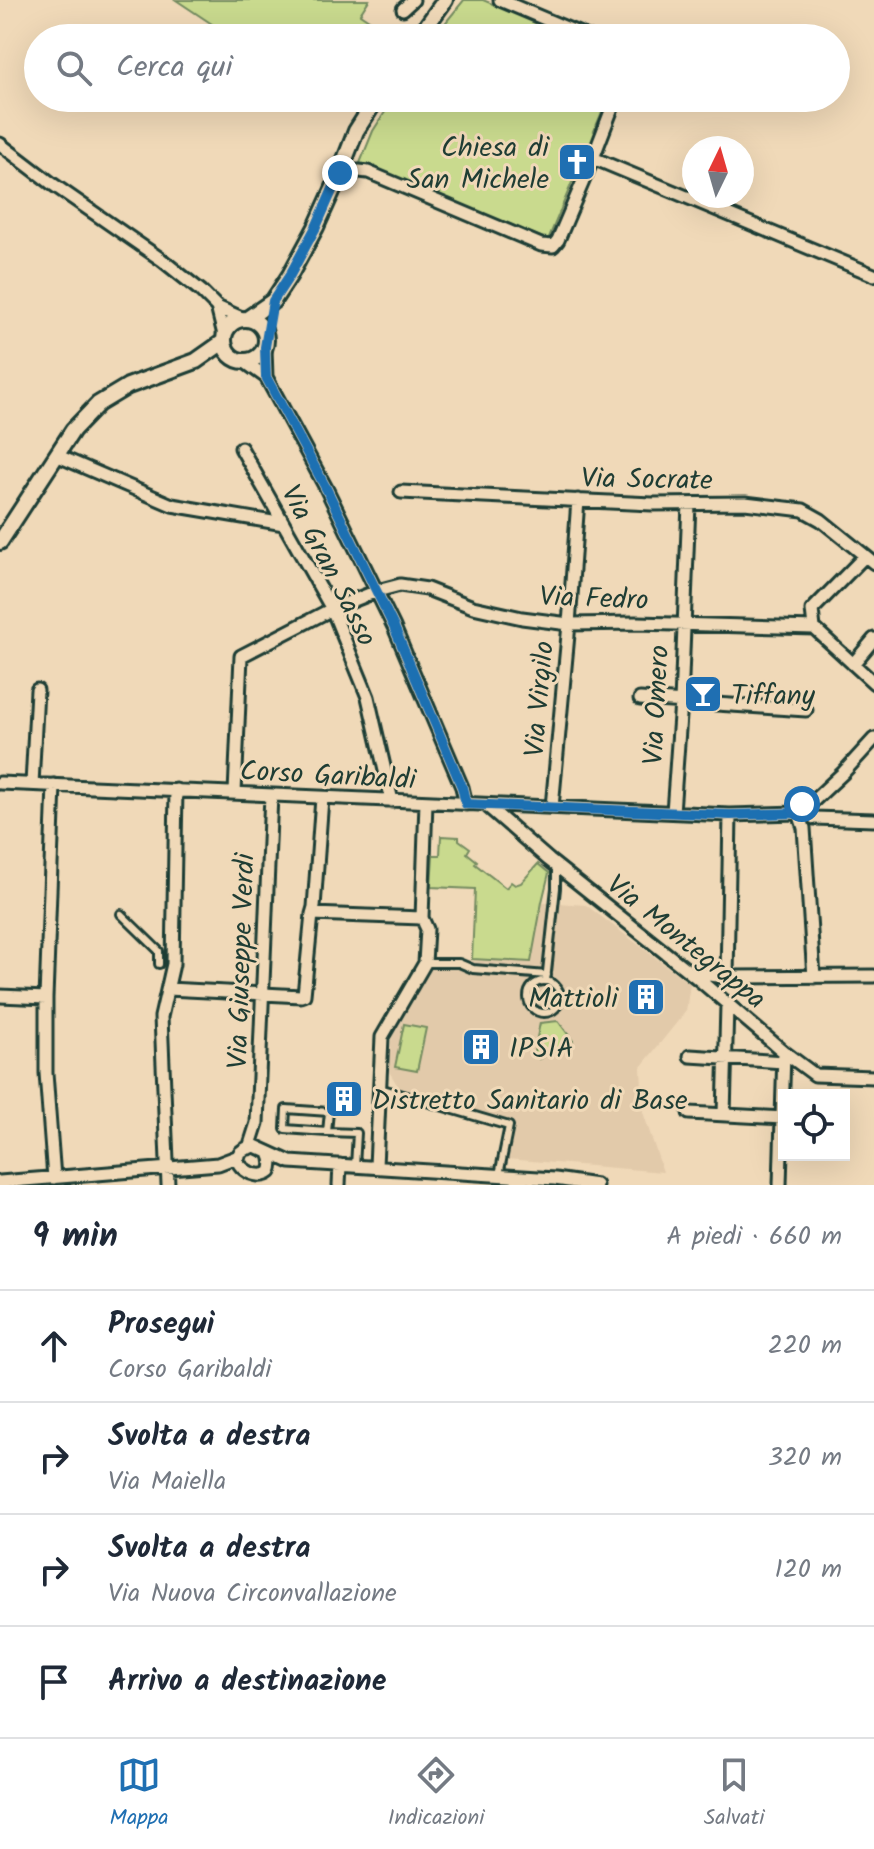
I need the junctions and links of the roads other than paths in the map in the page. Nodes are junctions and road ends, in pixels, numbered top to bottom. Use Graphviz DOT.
graph roads {
  1 [pos="413,0"];
  2 [pos="500,0"];
  3 [pos="443,1"];
  4 [pos="403,9"];
  5 [pos="427,24"];
  6 [pos="557,24"];
  7 [pos="368,112"];
  8 [pos="611,112"];
  9 [pos="0,144"];
  10 [pos="593,158"];
  11 [pos="340,173"];
  12 [pos="874,275"];
  13 [pos="273,301"];
  14 [pos="217,307"];
  15 [pos="246,319"];
  16 [pos="223,338"];
  17 [pos="266,343"];
  18 [pos="239,360"];
  19 [pos="196,361"];
  20 [pos="266,377"];
  21 [pos="241,448"];
  22 [pos="56,455"];
  23 [pos="401,492"];
  24 [pos="578,500"];
  25 [pos="689,504"];
  26 [pos="284,524"];
  27 [pos="0,542"];
  28 [pos="870,560"];
  29 [pos="377,591"];
  30 [pos="332,609"];
  31 [pos="569,624"];
  32 [pos="683,625"];
  33 [pos="814,628"];
  34 [pos="874,639"];
  35 [pos="853,664"];
  36 [pos="874,683"];
  37 [pos="37,690"];
  38 [pos="640,699"];
  39 [pos="681,702"];
  40 [pos="806,710"];
  41 [pos="874,739"];
  42 [pos="0,783"];
  43 [pos="32,784"];
  44 [pos="54,785"];
  45 [pos="176,790"];
  46 [pos="235,793"];
  47 [pos="271,795"];
  48 [pos="322,798"];
  49 [pos="392,801"];
  50 [pos="426,802"];
  51 [pos="466,804"];
  52 [pos="486,804"];
  53 [pos="810,804"];
  54 [pos="552,807"];
  55 [pos="673,812"];
  56 [pos="730,815"];
  57 [pos="799,816"];
  58 [pos="814,818"];
  59 [pos="874,820"];
  60 [pos="556,866"];
  61 [pos="121,914"];
  62 [pos="312,914"];
  63 [pos="422,918"];
  64 [pos="425,963"];
  65 [pos="159,964"];
  66 [pos="874,976"];
  67 [pos="727,977"];
  68 [pos="814,977"];
  69 [pos="546,978"];
  70 [pos="697,978"];
  71 [pos="168,989"];
  72 [pos="712,991"];
  73 [pos="263,994"];
  74 [pos="0,996"];
  75 [pos="46,998"];
  76 [pos="727,1005"];
  77 [pos="690,1056"];
  78 [pos="784,1057"];
  79 [pos="727,1059"];
  80 [pos="874,1077"];
  81 [pos="379,1088"];
  82 [pos="783,1089"];
  83 [pos="689,1113"];
  84 [pos="724,1115"];
  85 [pos="778,1118"];
  86 [pos="257,1129"];
  87 [pos="327,1132"];
  88 [pos="266,1151"];
  89 [pos="244,1152"];
  90 [pos="781,1161"];
  91 [pos="290,1162"];
  92 [pos="218,1164"];
  93 [pos="340,1165"];
  94 [pos="355,1166"];
  95 [pos="376,1166"];
  96 [pos="168,1168"];
  97 [pos="499,1175"];
  98 [pos="54,1178"];
  99 [pos="245,1178"];
  100 [pos="264,1178"];
  101 [pos="106,1179"];
  102 [pos="543,1181"];
  103 [pos="7,1183"];
  104 [pos="168,1185"];
  105 [pos="339,1185"];
  106 [pos="596,1185"];
  107 [pos="780,1185"];
  1 -- 4 [label="street"];
  2 -- 6 [label="street"];
  3 -- 5 [label="street"];
  7 -- 11 [label="street"];
  8 -- 10 [label="street"];
  9 -- 14 [label="street"];
  10 -- 11 [label="street"];
  10 -- 12 [label="street"];
  11 -- 13 [label="street"];
  13 -- 15 [label="street"];
  13 -- 17 [label="street"];
  14 -- 15 [label="street"];
  14 -- 16 [label="street"];
  15 -- 16 [label="street"];
  15 -- 17 [label="street"];
  16 -- 18 [label="street"];
  16 -- 19 [label="street"];
  17 -- 18 [label="street"];
  17 -- 20 [label="street"];
  18 -- 19 [label="street"];
  18 -- 20 [label="street"];
  19 -- 22 [label="street"];
  20 -- 29 [label="street"];
  21 -- 26 [label="street, Via Gran Sasso"];
  22 -- 26 [label="street"];
  22 -- 27 [label="street"];
  23 -- 24 [label="street, Via Socrate"];
  24 -- 25 [label="street, Via Socrate"];
  24 -- 31 [label="street, Via Virgilo"];
  25 -- 28 [label="street, Via Socrate"];
  25 -- 32 [label="street, Via Omero"];
  26 -- 30 [label="street, Via Gran Sasso"];
  28 -- 33 [label="street"];
  29 -- 30 [label="street, Via Fedro"];
  29 -- 31 [label="street, Via Fedro"];
  29 -- 51 [label="street"];
  30 -- 46 [label="street, Via Fedro"];
  30 -- 49 [label="street, Via Gran Sasso"];
  31 -- 32 [label="street, Via Fedro"];
  31 -- 54 [label="street, Via Virgilo"];
  32 -- 33 [label="street, Via Fedro"];
  32 -- 39 [label="street, Via Omero"];
  33 -- 35 [label="street"];
  34 -- 35 [label="street"];
  35 -- 36 [label="street"];
  37 -- 43 [label="street"];
  38 -- 39 [label="street"];
  39 -- 40 [label="street"];
  39 -- 55 [label="street, Via Omero"];
  41 -- 53 [label="street"];
  42 -- 43 [label="street, Corso Garibaldi"];
  43 -- 44 [label="street, Corso Garibaldi"];
  44 -- 45 [label="street, Corso Garibaldi"];
  44 -- 75 [label="street"];
  45 -- 46 [label="street, Corso Garibaldi"];
  45 -- 71 [label="street"];
  46 -- 47 [label="street, Corso Garibaldi"];
  47 -- 48 [label="street, Corso Garibaldi"];
  47 -- 73 [label="street, Via Giuseppe Verdi"];
  48 -- 49 [label="street, Corso Garibaldi"];
  48 -- 62 [label="street"];
  49 -- 50 [label="street, Corso Garibaldi"];
  50 -- 51 [label="street, Corso Garibaldi"];
  50 -- 63 [label="street"];
  51 -- 52 [label="street, Corso Garibaldi"];
  52 -- 54 [label="street, Corso Garibaldi"];
  52 -- 60 [label="street, Via Montegrappa"];
  53 -- 57 [label="street"];
  53 -- 58 [label="street"];
  54 -- 55 [label="street, Corso Garibaldi"];
  55 -- 56 [label="street, Corso Garibaldi"];
  56 -- 57 [label="street, Corso Garibaldi"];
  56 -- 67 [label="street"];
  57 -- 58 [label="street"];
  57 -- 68 [label="street"];
  58 -- 59 [label="street"];
  60 -- 69 [label="lane"];
  60 -- 70 [label="street, Via Montegrappa"];
  61 -- 65 [label="lane"];
  62 -- 63 [label="street"];
  62 -- 73 [label="street"];
  63 -- 64 [label="street"];
  64 -- 69 [label="lane"];
  64 -- 81 [label="street"];
  66 -- 68 [label="street"];
  67 -- 68 [label="street"];
  67 -- 70 [label="street"];
  67 -- 72 [label="street"];
  69 -- 69 [label="lane"];
  70 -- 72 [label="street, Via Montegrappa"];
  71 -- 73 [label="street"];
  71 -- 96 [label="street"];
  72 -- 76 [label="street, Via Montegrappa"];
  73 -- 86 [label="street, Via Giuseppe Verdi"];
  74 -- 75 [label="street"];
  75 -- 98 [label="street"];
  76 -- 78 [label="street, Via Montegrappa"];
  76 -- 79 [label="street"];
  77 -- 79 [label="street"];
  78 -- 79 [label="street"];
  78 -- 80 [label="street, Via Montegrappa"];
  78 -- 82 [label="street"];
  79 -- 84 [label="street"];
  81 -- 95 [label="street"];
  81 -- 97 [label="lane"];
  83 -- 84 [label="street"];
  84 -- 85 [label="street"];
  86 -- 88 [label="street, Via Giuseppe Verdi"];
  86 -- 89 [label="street, Via Giuseppe Verdi"];
  87 -- 87 [label="lane"];
  87 -- 94 [label="lane"];
  88 -- 89 [label="street"];
  88 -- 91 [label="street"];
  88 -- 100 [label="street"];
  89 -- 92 [label="street"];
  89 -- 99 [label="street"];
  90 -- 107 [label="street"];
  91 -- 93 [label="street"];
  91 -- 100 [label="street"];
  92 -- 96 [label="street"];
  92 -- 99 [label="street"];
  93 -- 94 [label="street"];
  93 -- 105 [label="street"];
  94 -- 95 [label="street"];
  95 -- 97 [label="street"];
  96 -- 101 [label="street"];
  96 -- 104 [label="street"];
  97 -- 102 [label="street"];
  98 -- 101 [label="street"];
  98 -- 103 [label="street"];
  99 -- 100 [label="street"];
  102 -- 106 [label="street"];
}
